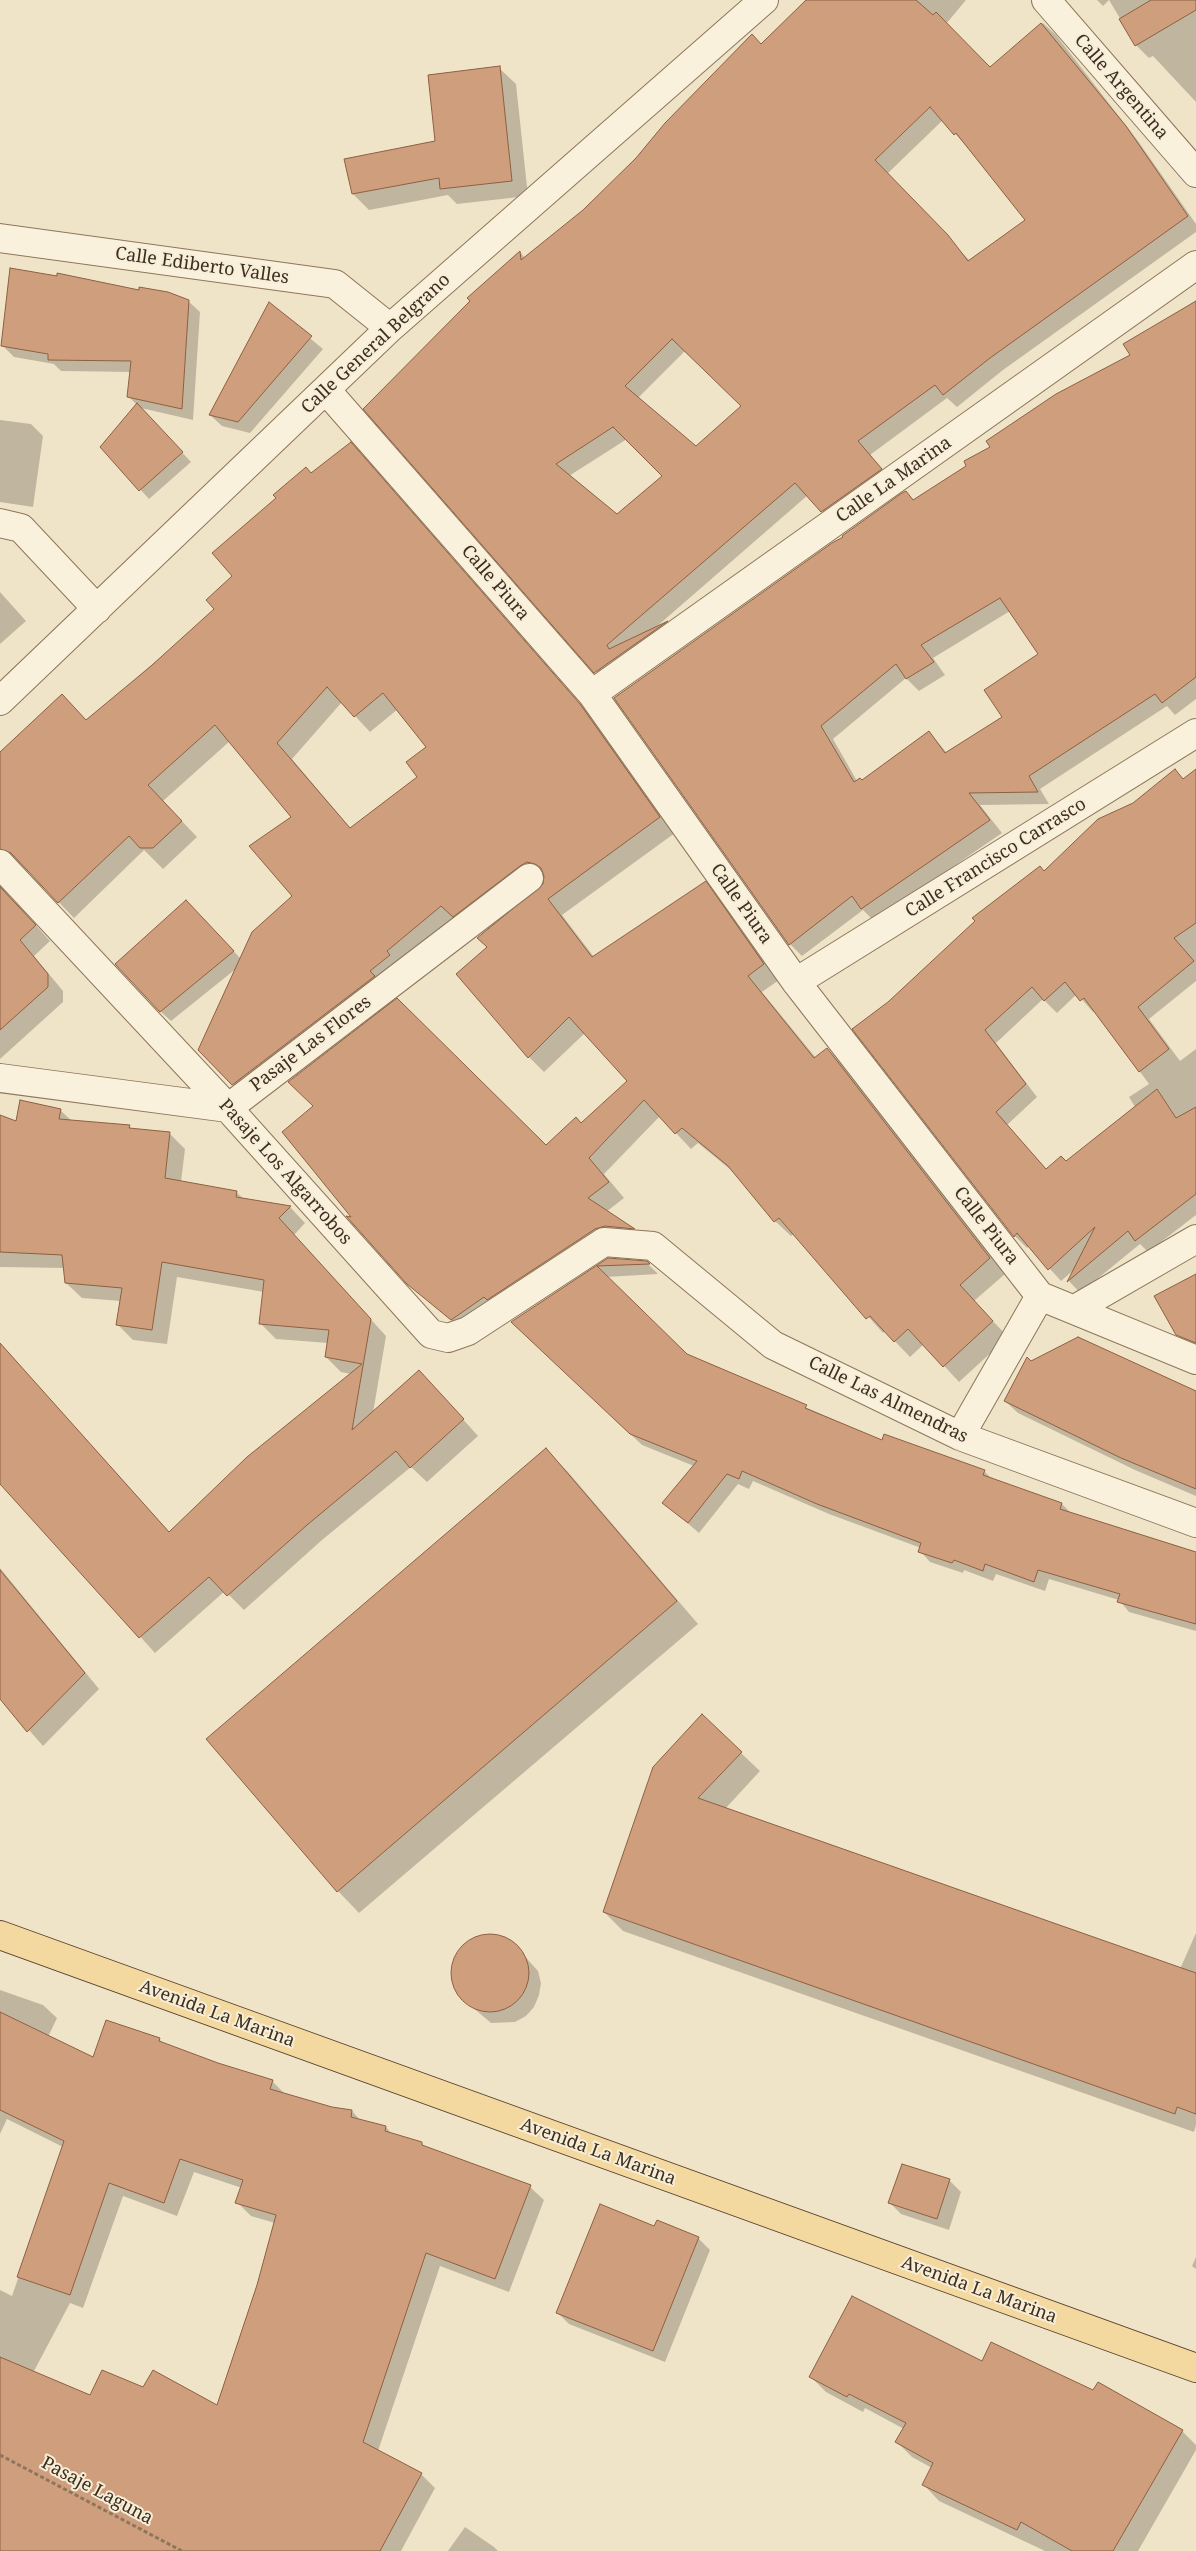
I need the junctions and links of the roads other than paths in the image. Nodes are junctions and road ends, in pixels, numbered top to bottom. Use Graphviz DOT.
graph roads {
  1 [pos="764,0"];
  2 [pos="1046,0"];
  3 [pos="1196,173"];
  4 [pos="0,238"];
  5 [pos="1196,265"];
  6 [pos="390,328"];
  7 [pos="326,390"];
  8 [pos="0,522"];
  9 [pos="97,609"];
  10 [pos="592,694"];
  11 [pos="0,701"];
  12 [pos="1196,733"];
  13 [pos="0,864"];
  14 [pos="529,878"];
  15 [pos="796,982"];
  16 [pos="0,1078"];
  17 [pos="228,1108"];
  18 [pos="1196,1240"];
  19 [pos="604,1242"];
  20 [pos="1040,1296"];
  21 [pos="1075,1309"];
  22 [pos="1196,1360"];
  23 [pos="960,1436"];
  24 [pos="1196,1523"];
  25 [pos="0,1935"];
  26 [pos="1196,2368"];
  1 -- 6 [label="street, Calle General Belgrano"];
  2 -- 3 [label="street, Calle Argentina"];
  4 -- 6 [label="street, Calle Ediberto Valles"];
  5 -- 10 [label="street, Calle La Marina"];
  6 -- 7 [label="street, Calle General Belgrano"];
  7 -- 9 [label="street, Calle General Belgrano"];
  7 -- 10 [label="street, Calle Piura"];
  8 -- 9 [label="street"];
  9 -- 11 [label="street, Calle General Belgrano"];
  10 -- 15 [label="street, Calle Piura"];
  12 -- 15 [label="street, Calle Francisco Carrasco"];
  13 -- 17 [label="street, Pasaje Los Algarrobos"];
  14 -- 17 [label="street, Pasaje Las Flores"];
  15 -- 20 [label="street, Calle Piura"];
  16 -- 17 [label="street"];
  17 -- 19 [label="street, Pasaje Los Algarrobos"];
  18 -- 21 [label="street"];
  19 -- 23 [label="street, Calle Las Almendras"];
  20 -- 21 [label="street"];
  20 -- 23 [label="street"];
  21 -- 22 [label="street"];
  23 -- 24 [label="street, Calle Las Almendras"];
  25 -- 26 [label="main road, Avenida La Marina"];
}
